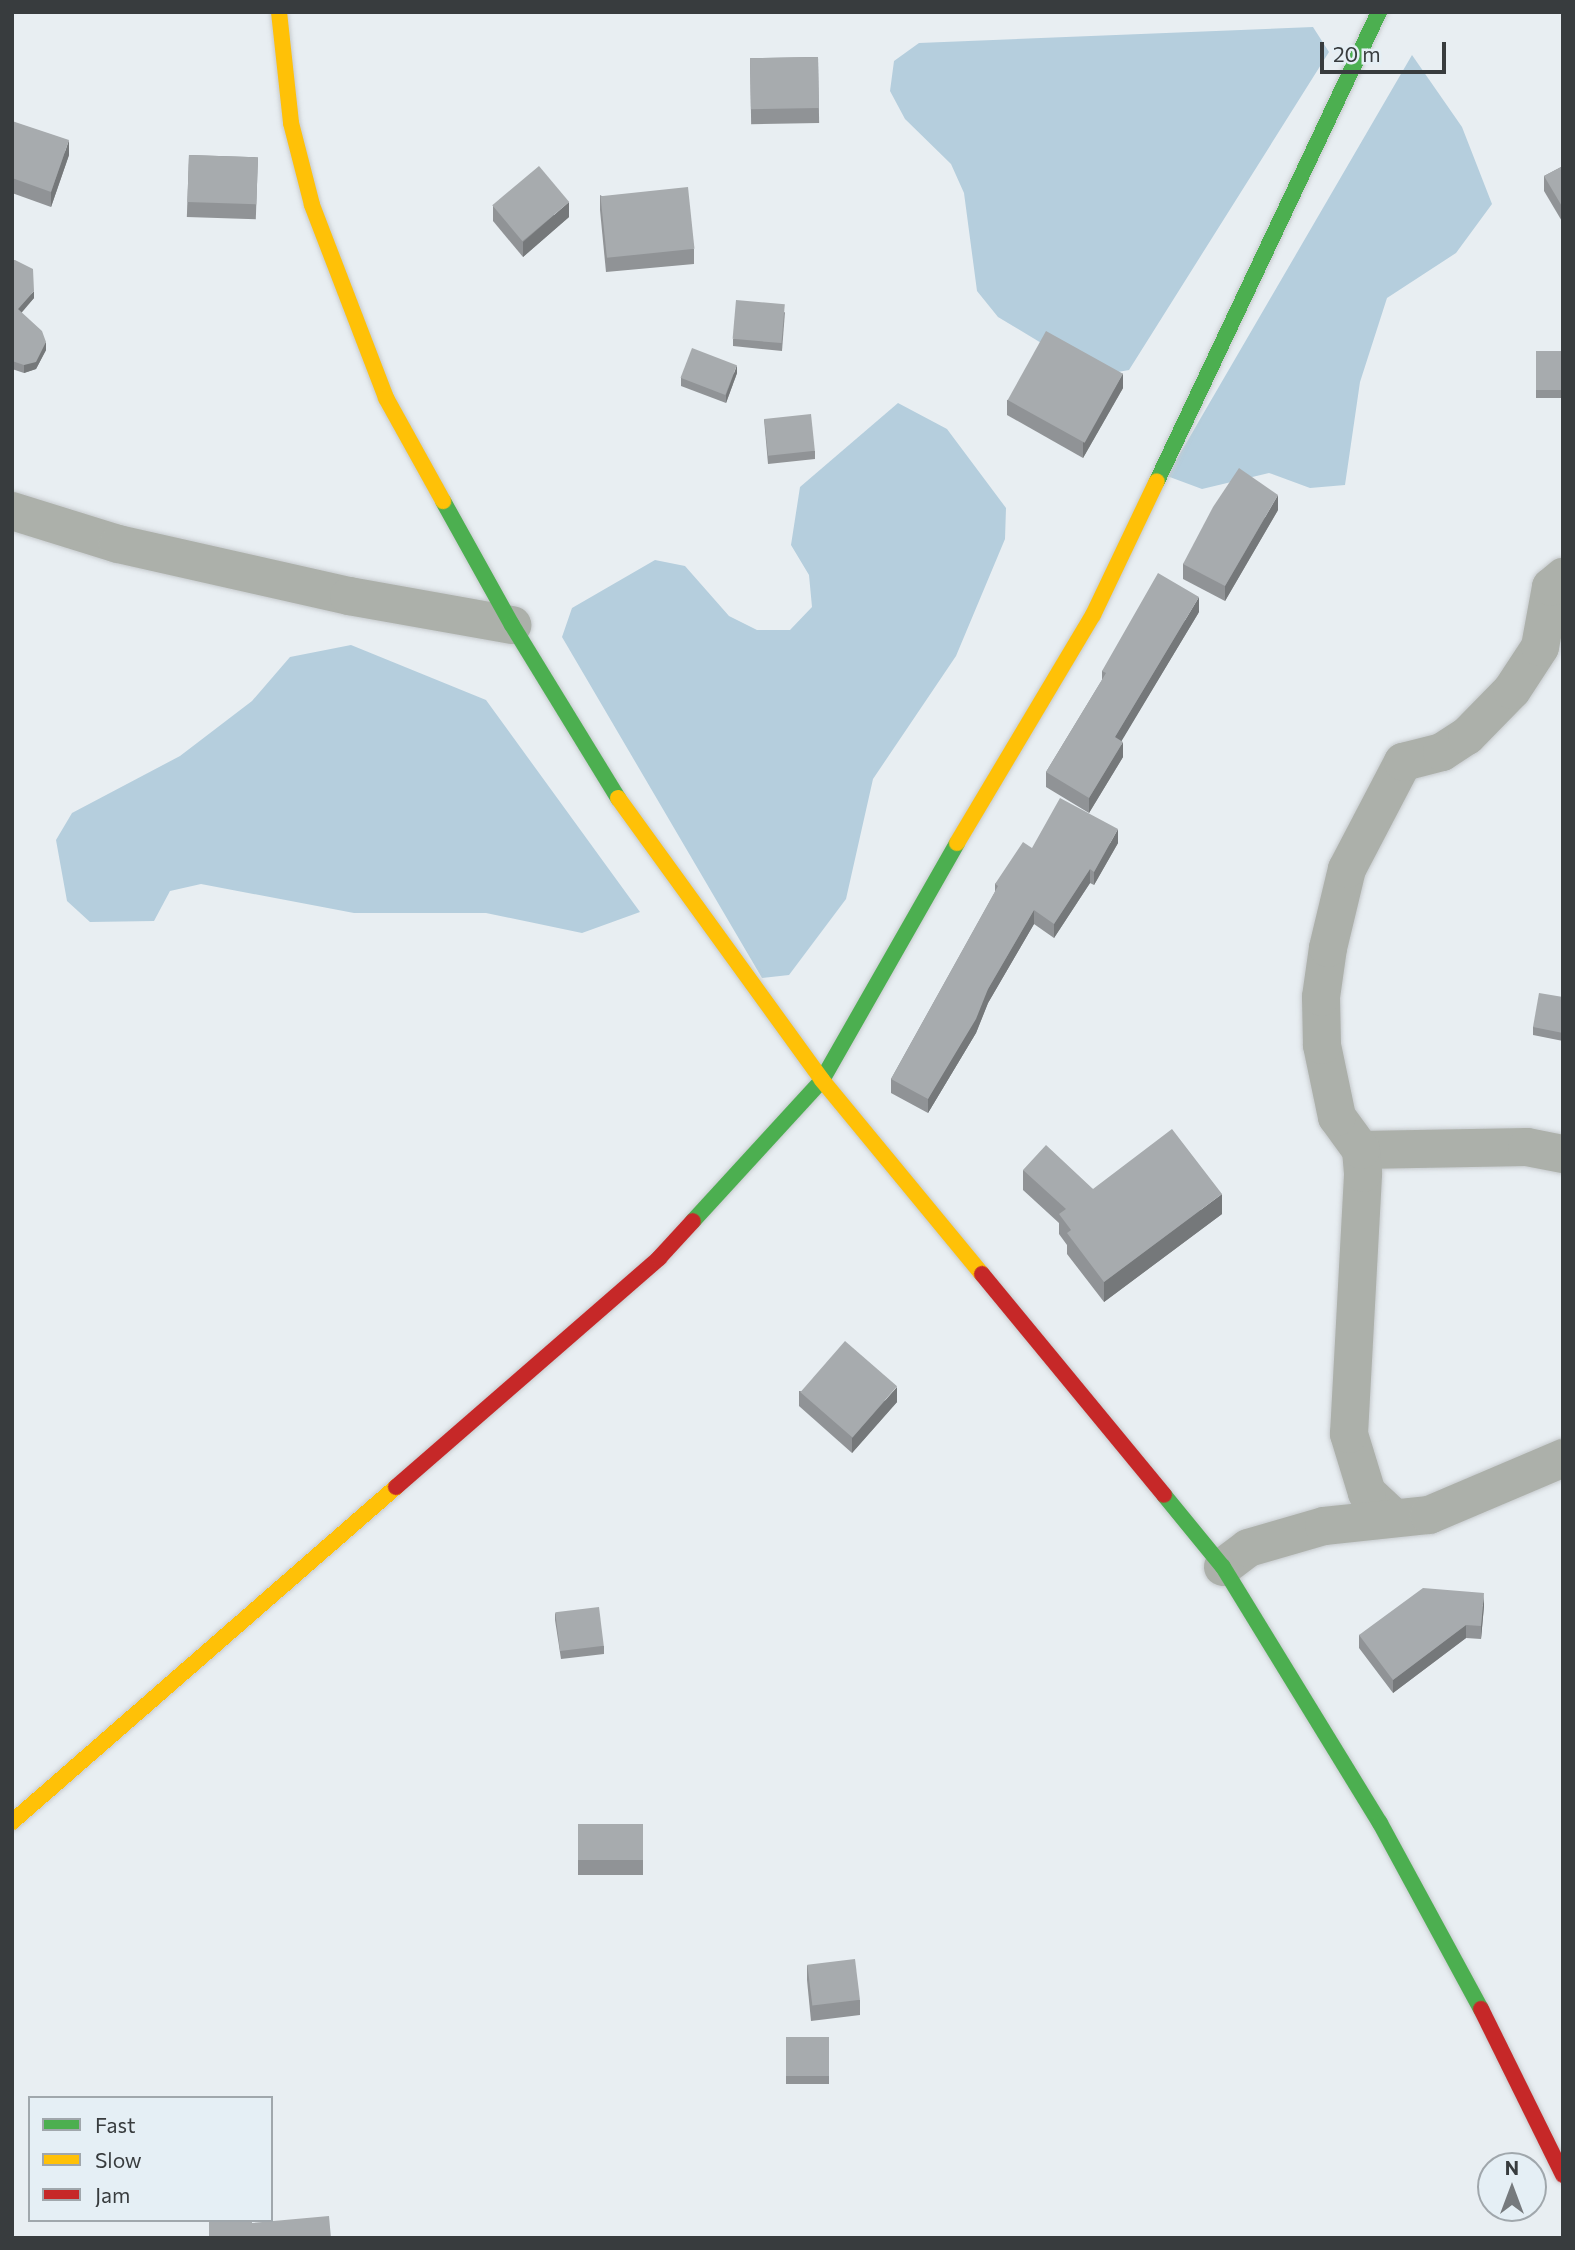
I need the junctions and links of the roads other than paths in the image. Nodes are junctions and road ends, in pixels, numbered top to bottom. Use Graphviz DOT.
graph roads {
  1 [pos="279,12"];
  2 [pos="1379,12"];
  3 [pos="12,511"];
  4 [pos="1563,577"];
  5 [pos="512,625"];
  6 [pos="822,1080"];
  7 [pos="1361,1150"];
  8 [pos="1563,1154"];
  9 [pos="1563,1458"];
  10 [pos="1394,1518"];
  11 [pos="1223,1567"];
  12 [pos="12,1822"];
  13 [pos="1563,2175"];
  1 -- 5 [label="street"];
  2 -- 6 [label="street"];
  3 -- 5 [label="street"];
  4 -- 7 [label="street"];
  5 -- 6 [label="street"];
  6 -- 11 [label="street"];
  6 -- 12 [label="street"];
  7 -- 8 [label="street"];
  7 -- 10 [label="street"];
  9 -- 10 [label="street"];
  10 -- 11 [label="street"];
  11 -- 13 [label="street"];
}
